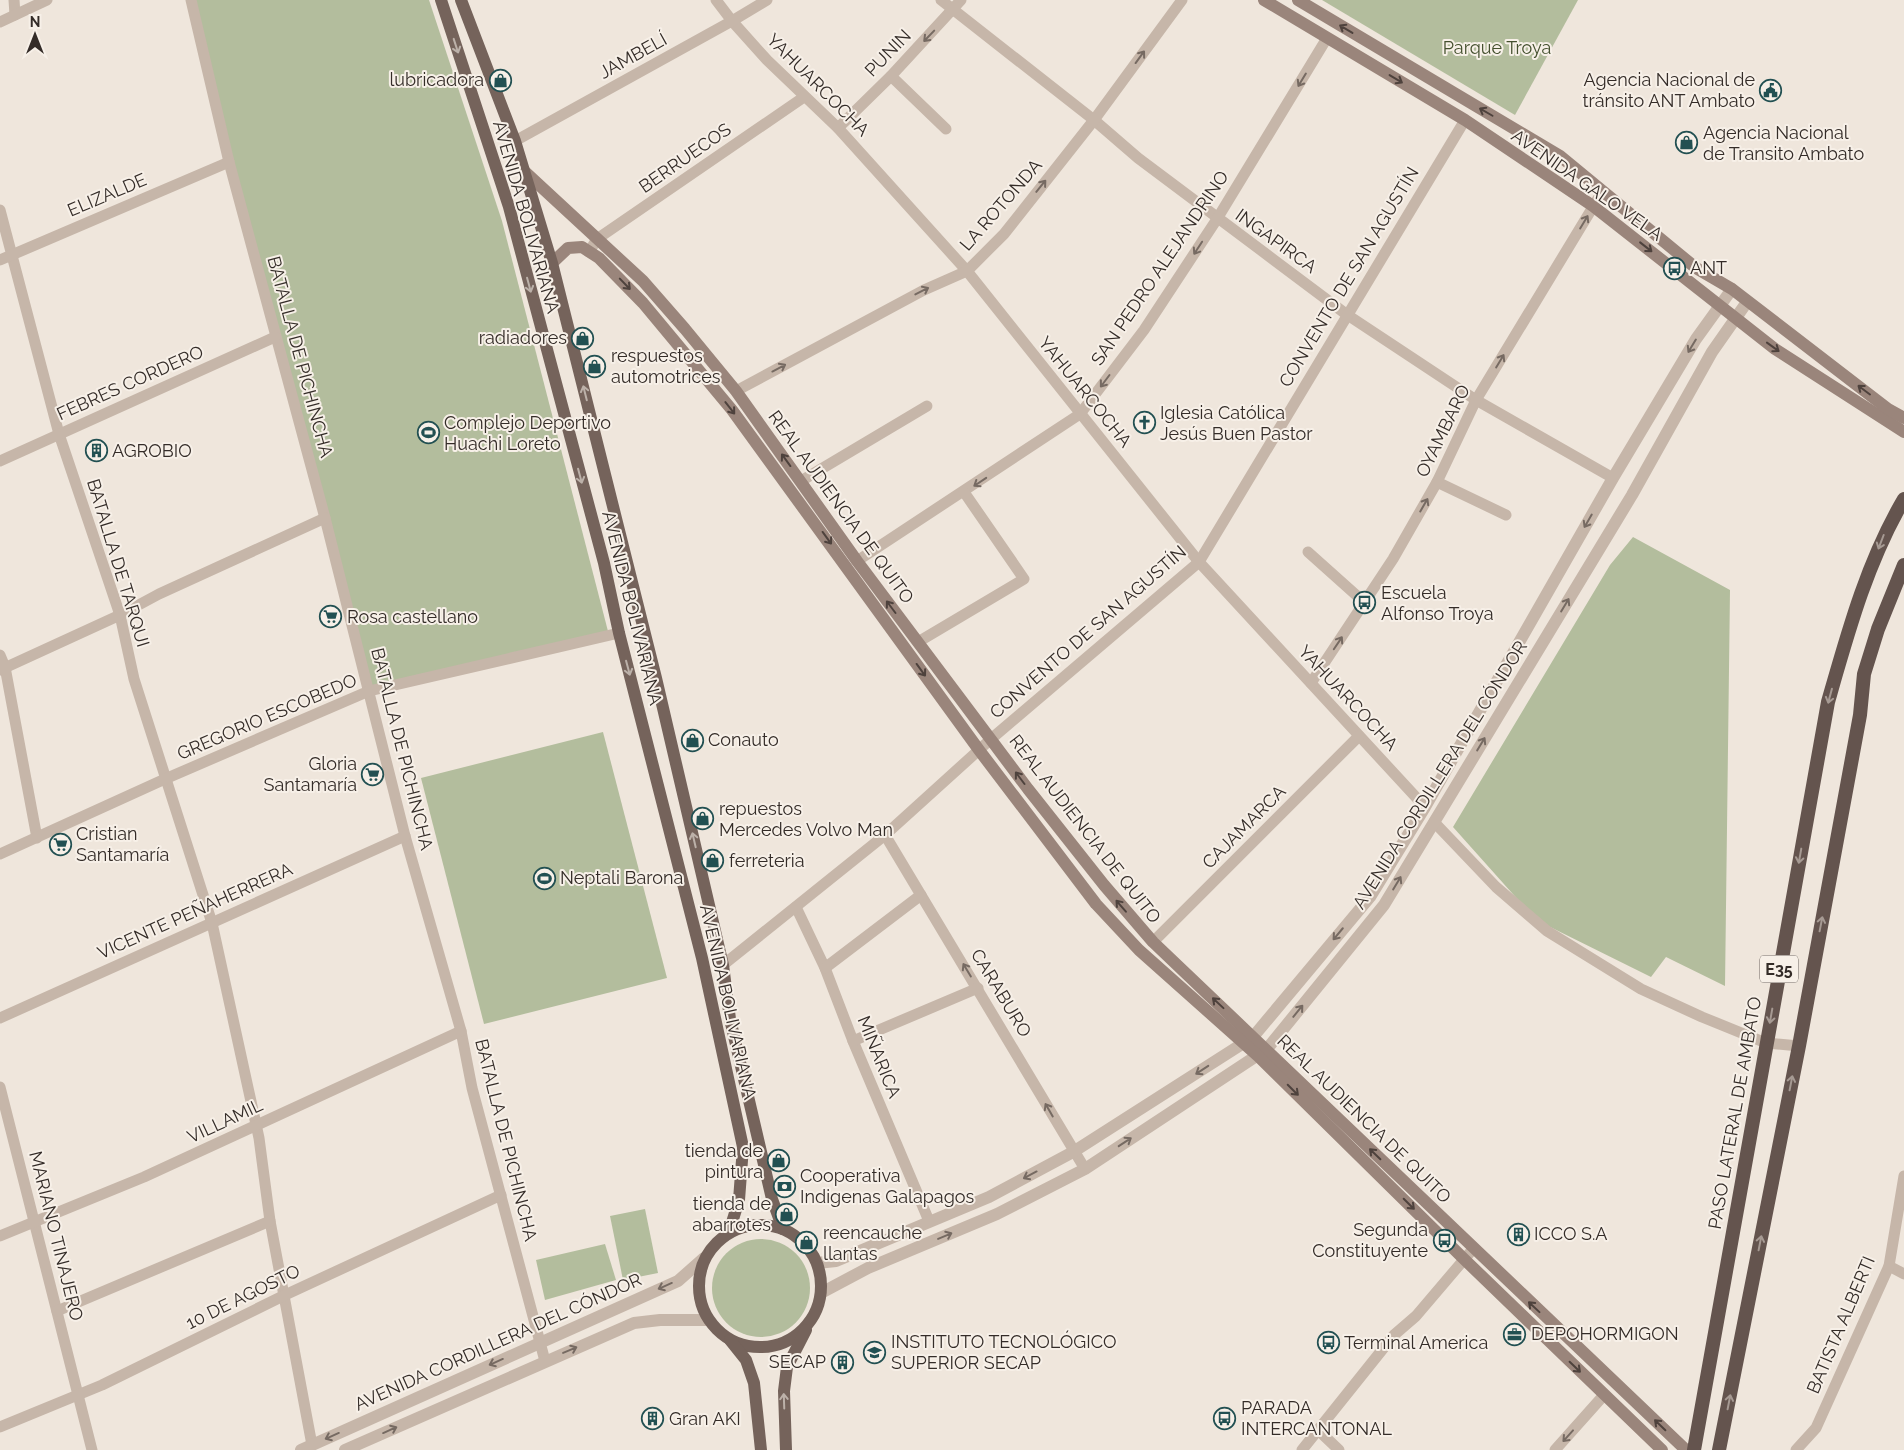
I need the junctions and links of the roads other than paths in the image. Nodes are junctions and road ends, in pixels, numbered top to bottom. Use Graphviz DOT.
graph roads {
  1 [pos="14,0"];
  2 [pos="47,0"];
  3 [pos="191,0"];
  4 [pos="441,0"];
  5 [pos="461,0"];
  6 [pos="716,0"];
  7 [pos="767,0"];
  8 [pos="941,0"];
  9 [pos="1182,0"];
  10 [pos="1264,0"];
  11 [pos="1298,0"];
  12 [pos="957,5"];
  13 [pos="15,15"];
  14 [pos="0,22"];
  15 [pos="732,22"];
  16 [pos="1327,38"];
  17 [pos="891,76"];
  18 [pos="804,97"];
  19 [pos="1094,120"];
  20 [pos="1464,120"];
  21 [pos="838,128"];
  22 [pos="946,129"];
  23 [pos="515,141"];
  24 [pos="229,162"];
  25 [pos="524,171"];
  26 [pos="1602,192"];
  27 [pos="1593,206"];
  28 [pos="0,210"];
  29 [pos="1217,219"];
  30 [pos="597,239"];
  31 [pos="589,252"];
  32 [pos="11,255"];
  33 [pos="0,260"];
  34 [pos="552,263"];
  35 [pos="967,271"];
  36 [pos="1732,289"];
  37 [pos="1747,302"];
  38 [pos="1720,306"];
  39 [pos="1346,314"];
  40 [pos="1736,319"];
  41 [pos="274,337"];
  42 [pos="736,391"];
  43 [pos="1476,400"];
  44 [pos="927,406"];
  45 [pos="1080,414"];
  46 [pos="1904,418"];
  47 [pos="1904,432"];
  48 [pos="59,434"];
  49 [pos="0,461"];
  50 [pos="1613,478"];
  51 [pos="802,481"];
  52 [pos="1437,482"];
  53 [pos="964,492"];
  54 [pos="1904,499"];
  55 [pos="1506,515"];
  56 [pos="325,518"];
  57 [pos="1308,552"];
  58 [pos="857,562"];
  59 [pos="1198,562"];
  60 [pos="1904,565"];
  61 [pos="1365,603"];
  62 [pos="120,615"];
  63 [pos="619,633"];
  64 [pos="918,642"];
  65 [pos="0,655"];
  66 [pos="3,669"];
  67 [pos="1311,683"];
  68 [pos="369,692"];
  69 [pos="1359,736"];
  70 [pos="991,739"];
  71 [pos="979,750"];
  72 [pos="165,779"];
  73 [pos="1425,807"];
  74 [pos="1434,822"];
  75 [pos="885,835"];
  76 [pos="405,836"];
  77 [pos="36,838"];
  78 [pos="0,854"];
  79 [pos="922,895"];
  80 [pos="796,907"];
  81 [pos="212,923"];
  82 [pos="1153,942"];
  83 [pos="723,965"];
  84 [pos="826,968"];
  85 [pos="978,988"];
  86 [pos="0,1018"];
  87 [pos="461,1031"];
  88 [pos="1248,1040"];
  89 [pos="853,1041"];
  90 [pos="1766,1042"];
  91 [pos="1798,1046"];
  92 [pos="1262,1052"];
  93 [pos="0,1087"];
  94 [pos="1167,1092"];
  95 [pos="1179,1107"];
  96 [pos="257,1126"];
  97 [pos="1073,1152"];
  98 [pos="1085,1169"];
  99 [pos="1904,1176"];
  100 [pos="501,1195"];
  101 [pos="34,1221"];
  102 [pos="270,1221"];
  103 [pos="929,1221"];
  104 [pos="782,1228"];
  105 [pos="729,1232"];
  106 [pos="0,1236"];
  107 [pos="1473,1249"];
  108 [pos="704,1258"];
  109 [pos="1464,1260"];
  110 [pos="817,1263"];
  111 [pos="1889,1266"];
  112 [pos="1904,1274"];
  113 [pos="821,1293"];
  114 [pos="285,1295"];
  115 [pos="57,1312"];
  116 [pos="812,1319"];
  117 [pos="708,1320"];
  118 [pos="730,1340"];
  119 [pos="540,1342"];
  120 [pos="545,1361"];
  121 [pos="78,1395"];
  122 [pos="1604,1396"];
  123 [pos="0,1427"];
  124 [pos="1318,1430"];
  125 [pos="307,1448"];
  126 [pos="92,1450"];
  127 [pos="345,1450"];
  128 [pos="761,1450"];
  129 [pos="786,1450"];
  130 [pos="1302,1450"];
  131 [pos="1339,1450"];
  132 [pos="1555,1450"];
  133 [pos="1662,1450"];
  134 [pos="1686,1450"];
  135 [pos="1694,1450"];
  136 [pos="1719,1450"];
  137 [pos="1796,1450"];
  1 -- 13 [label="street"];
  2 -- 13 [label="street"];
  3 -- 24 [label="street, BATALLA DE PICHINCHA"];
  4 -- 63 [label="main road, AVENIDA BOLIVARIANA, one-way"];
  5 -- 23 [label="main road, AVENIDA BOLIVARIANA"];
  6 -- 15 [label="street, YAHUARCOCHA"];
  7 -- 15 [label="street, JAMBELÍ"];
  8 -- 12 [label="street, INGAPIRCA"];
  19 -- 9 [label="street, LA ROTONDA, one-way"];
  10 -- 16 [label="main road, AVENIDA GALO VELA"];
  26 -- 11 [label="main road, AVENIDA GALO VELA, one-way"];
  12 -- 17 [label="street, PUNIN, one-way"];
  12 -- 19 [label="street, INGAPIRCA"];
  13 -- 14 [label="street"];
  15 -- 18 [label="street, YAHUARCOCHA"];
  15 -- 23 [label="street, JAMBELÍ"];
  16 -- 20 [label="main road, AVENIDA GALO VELA, one-way"];
  16 -- 29 [label="street, SAN PEDRO ALEJANDRINO, one-way"];
  17 -- 21 [label="street, PUNIN"];
  17 -- 22 [label="street"];
  18 -- 21 [label="street, YAHUARCOCHA"];
  18 -- 30 [label="street, BERRUECOS"];
  19 -- 29 [label="street, INGAPIRCA"];
  35 -- 19 [label="street, LA ROTONDA, one-way"];
  20 -- 27 [label="main road, AVENIDA GALO VELA"];
  20 -- 39 [label="street, CONVENTO DE SAN AGUSTÍN"];
  21 -- 35 [label="street, YAHUARCOCHA"];
  23 -- 25 [label="main road, AVENIDA BOLIVARIANA"];
  24 -- 32 [label="street, ELIZALDE"];
  24 -- 41 [label="street, BATALLA DE PICHINCHA"];
  25 -- 30 [label="main road, REAL AUDIENCIA DE QUITO"];
  25 -- 34 [label="main road, AVENIDA BOLIVARIANA"];
  26 -- 27 [label="street, OYAMBARO"];
  26 -- 36 [label="main road, AVENIDA GALO VELA"];
  27 -- 38 [label="main road, AVENIDA GALO VELA, one-way"];
  43 -- 27 [label="street, OYAMBARO, one-way"];
  28 -- 32 [label="street, BATALLA DE TARQUI"];
  29 -- 39 [label="street, INGAPIRCA"];
  29 -- 45 [label="street, SAN PEDRO ALEJANDRINO, one-way"];
  30 -- 31 [label="street, BERRUECOS"];
  30 -- 42 [label="main road, REAL AUDIENCIA DE QUITO"];
  31 -- 34 [label="main road"];
  31 -- 71 [label="main road, REAL AUDIENCIA DE QUITO, one-way"];
  32 -- 33 [label="street, ELIZALDE"];
  32 -- 48 [label="street, BATALLA DE TARQUI"];
  83 -- 34 [label="main road, AVENIDA BOLIVARIANA, one-way"];
  42 -- 35 [label="street, LA ROTONDA, one-way"];
  35 -- 45 [label="street, YAHUARCOCHA"];
  36 -- 37 [label="main road, AVENIDA GALO VELA"];
  36 -- 38 [label="street, AVENIDA CORDILLERA DEL CÓNDOR"];
  37 -- 40 [label="street, AVENIDA CORDILLERA DEL CÓNDOR"];
  46 -- 37 [label="main road, AVENIDA GALO VELA, one-way"];
  38 -- 40 [label="main road, AVENIDA GALO VELA"];
  38 -- 50 [label="street, AVENIDA CORDILLERA DEL CÓNDOR, one-way"];
  39 -- 43 [label="street, INGAPIRCA"];
  39 -- 59 [label="street, CONVENTO DE SAN AGUSTÍN"];
  40 -- 47 [label="main road, AVENIDA GALO VELA, one-way"];
  74 -- 40 [label="street, AVENIDA CORDILLERA DEL CÓNDOR, one-way"];
  41 -- 48 [label="street, FEBRES CORDERO"];
  41 -- 56 [label="street, BATALLA DE PICHINCHA"];
  51 -- 42 [label="main road, REAL AUDIENCIA DE QUITO, one-way"];
  43 -- 50 [label="street, INGAPIRCA"];
  43 -- 52 [label="street, OYAMBARO"];
  44 -- 51 [label="street"];
  45 -- 53 [label="street, SAN PEDRO ALEJANDRINO, one-way"];
  45 -- 59 [label="street, YAHUARCOCHA"];
  48 -- 49 [label="street, FEBRES CORDERO"];
  48 -- 62 [label="street, BATALLA DE TARQUI"];
  50 -- 73 [label="street, AVENIDA CORDILLERA DEL CÓNDOR, one-way"];
  51 -- 58 [label="main road, REAL AUDIENCIA DE QUITO"];
  52 -- 55 [label="street"];
  61 -- 52 [label="street, OYAMBARO, one-way"];
  53 -- 58 [label="street, SAN PEDRO ALEJANDRINO"];
  53 -- 64 [label="street"];
  54 -- 90 [label="highway, PASO LATERAL DE AMBATO / E35, one-way"];
  56 -- 62 [label="street"];
  56 -- 68 [label="street, BATALLA DE PICHINCHA"];
  57 -- 61 [label="street"];
  64 -- 58 [label="main road, REAL AUDIENCIA DE QUITO, one-way"];
  59 -- 67 [label="street, YAHUARCOCHA"];
  59 -- 70 [label="street, CONVENTO DE SAN AGUSTÍN"];
  91 -- 60 [label="highway, E35, one-way"];
  67 -- 61 [label="street, OYAMBARO, one-way"];
  62 -- 66 [label="street"];
  62 -- 72 [label="street, BATALLA DE TARQUI"];
  63 -- 68 [label="street, GREGORIO ESCOBEDO"];
  63 -- 105 [label="main road, AVENIDA BOLIVARIANA, one-way"];
  64 -- 70 [label="main road, REAL AUDIENCIA DE QUITO"];
  65 -- 66 [label="street"];
  66 -- 77 [label="street"];
  67 -- 69 [label="street, YAHUARCOCHA"];
  68 -- 72 [label="street, GREGORIO ESCOBEDO"];
  68 -- 76 [label="street, BATALLA DE PICHINCHA"];
  69 -- 73 [label="street, YAHUARCOCHA"];
  69 -- 82 [label="street, CAJAMARCA"];
  70 -- 71 [label="street, CONVENTO DE SAN AGUSTÍN"];
  82 -- 70 [label="main road, REAL AUDIENCIA DE QUITO, one-way"];
  71 -- 75 [label="street, CONVENTO DE SAN AGUSTÍN"];
  71 -- 88 [label="main road, REAL AUDIENCIA DE QUITO"];
  72 -- 77 [label="street, GREGORIO ESCOBEDO"];
  72 -- 81 [label="street, BATALLA DE TARQUI"];
  73 -- 88 [label="street, AVENIDA CORDILLERA DEL CÓNDOR, one-way"];
  74 -- 90 [label="street"];
  92 -- 74 [label="street, AVENIDA CORDILLERA DEL CÓNDOR, one-way"];
  75 -- 79 [label="street, CARABURO"];
  75 -- 80 [label="street, CONVENTO DE SAN AGUSTÍN"];
  76 -- 81 [label="street, VICENTE PEÑAHERRERA"];
  76 -- 87 [label="street, BATALLA DE PICHINCHA"];
  77 -- 78 [label="street, GREGORIO ESCOBEDO"];
  79 -- 84 [label="street"];
  85 -- 79 [label="street, CARABURO, one-way"];
  80 -- 83 [label="street, CONVENTO DE SAN AGUSTÍN"];
  80 -- 84 [label="street, MIÑARICA"];
  81 -- 86 [label="street, VICENTE PEÑAHERRERA"];
  81 -- 96 [label="street, BATALLA DE TARQUI"];
  88 -- 82 [label="main road, REAL AUDIENCIA DE QUITO, one-way"];
  83 -- 104 [label="main road, AVENIDA BOLIVARIANA"];
  84 -- 89 [label="street, MIÑARICA"];
  85 -- 89 [label="street"];
  97 -- 85 [label="street, CARABURO, one-way"];
  87 -- 96 [label="street, VILLAMIL"];
  87 -- 100 [label="street, BATALLA DE PICHINCHA"];
  88 -- 92 [label="main road, REAL AUDIENCIA DE QUITO"];
  88 -- 94 [label="street, AVENIDA CORDILLERA DEL CÓNDOR, one-way"];
  89 -- 103 [label="street, MIÑARICA"];
  90 -- 91 [label="street"];
  90 -- 135 [label="highway, PASO LATERAL DE AMBATO / E35"];
  136 -- 91 [label="highway, E35, one-way"];
  92 -- 95 [label="street, AVENIDA CORDILLERA DEL CÓNDOR"];
  107 -- 92 [label="main road, REAL AUDIENCIA DE QUITO, one-way"];
  92 -- 109 [label="main road, REAL AUDIENCIA DE QUITO, one-way"];
  93 -- 101 [label="street, MARIANO TINAJERO"];
  94 -- 95 [label="street"];
  94 -- 97 [label="street, AVENIDA CORDILLERA DEL CÓNDOR"];
  98 -- 95 [label="street, AVENIDA CORDILLERA DEL CÓNDOR, one-way"];
  96 -- 101 [label="street, VILLAMIL"];
  96 -- 102 [label="street"];
  97 -- 98 [label="street, CARABURO"];
  97 -- 103 [label="street, AVENIDA CORDILLERA DEL CÓNDOR, one-way"];
  113 -- 98 [label="street, AVENIDA CORDILLERA DEL CÓNDOR, one-way"];
  99 -- 111 [label="street, BATISTA ALBERTI"];
  100 -- 114 [label="street, 10 DE AGOSTO"];
  100 -- 119 [label="street, BATALLA DE PICHINCHA"];
  101 -- 106 [label="street, VILLAMIL"];
  101 -- 115 [label="street, MARIANO TINAJERO"];
  102 -- 114 [label="street"];
  102 -- 115 [label="street"];
  103 -- 110 [label="street, AVENIDA CORDILLERA DEL CÓNDOR"];
  104 -- 105 [label="main road"];
  104 -- 110 [label="main road"];
  105 -- 108 [label="main road"];
  107 -- 109 [label="street"];
  134 -- 107 [label="main road, REAL AUDIENCIA DE QUITO, one-way"];
  108 -- 117 [label="main road"];
  108 -- 119 [label="street, AVENIDA CORDILLERA DEL CÓNDOR, one-way"];
  109 -- 122 [label="main road, REAL AUDIENCIA DE QUITO, one-way"];
  109 -- 124 [label="street"];
  110 -- 113 [label="main road"];
  111 -- 112 [label="street"];
  111 -- 137 [label="street, BATISTA ALBERTI"];
  113 -- 116 [label="main road"];
  114 -- 121 [label="street, 10 DE AGOSTO"];
  114 -- 125 [label="street"];
  115 -- 121 [label="street, MARIANO TINAJERO"];
  116 -- 118 [label="main road"];
  129 -- 116 [label="main road, one-way"];
  117 -- 118 [label="main road"];
  120 -- 117 [label="street, AVENIDA CORDILLERA DEL CÓNDOR, one-way"];
  118 -- 128 [label="main road"];
  119 -- 120 [label="street, BATALLA DE PICHINCHA"];
  119 -- 125 [label="street, AVENIDA CORDILLERA DEL CÓNDOR, one-way"];
  127 -- 120 [label="street, AVENIDA CORDILLERA DEL CÓNDOR, one-way"];
  121 -- 123 [label="street, 10 DE AGOSTO"];
  121 -- 126 [label="street, MARIANO TINAJERO"];
  122 -- 132 [label="street, one-way"];
  122 -- 133 [label="main road, REAL AUDIENCIA DE QUITO"];
  124 -- 130 [label="street"];
  124 -- 131 [label="street"];
}
